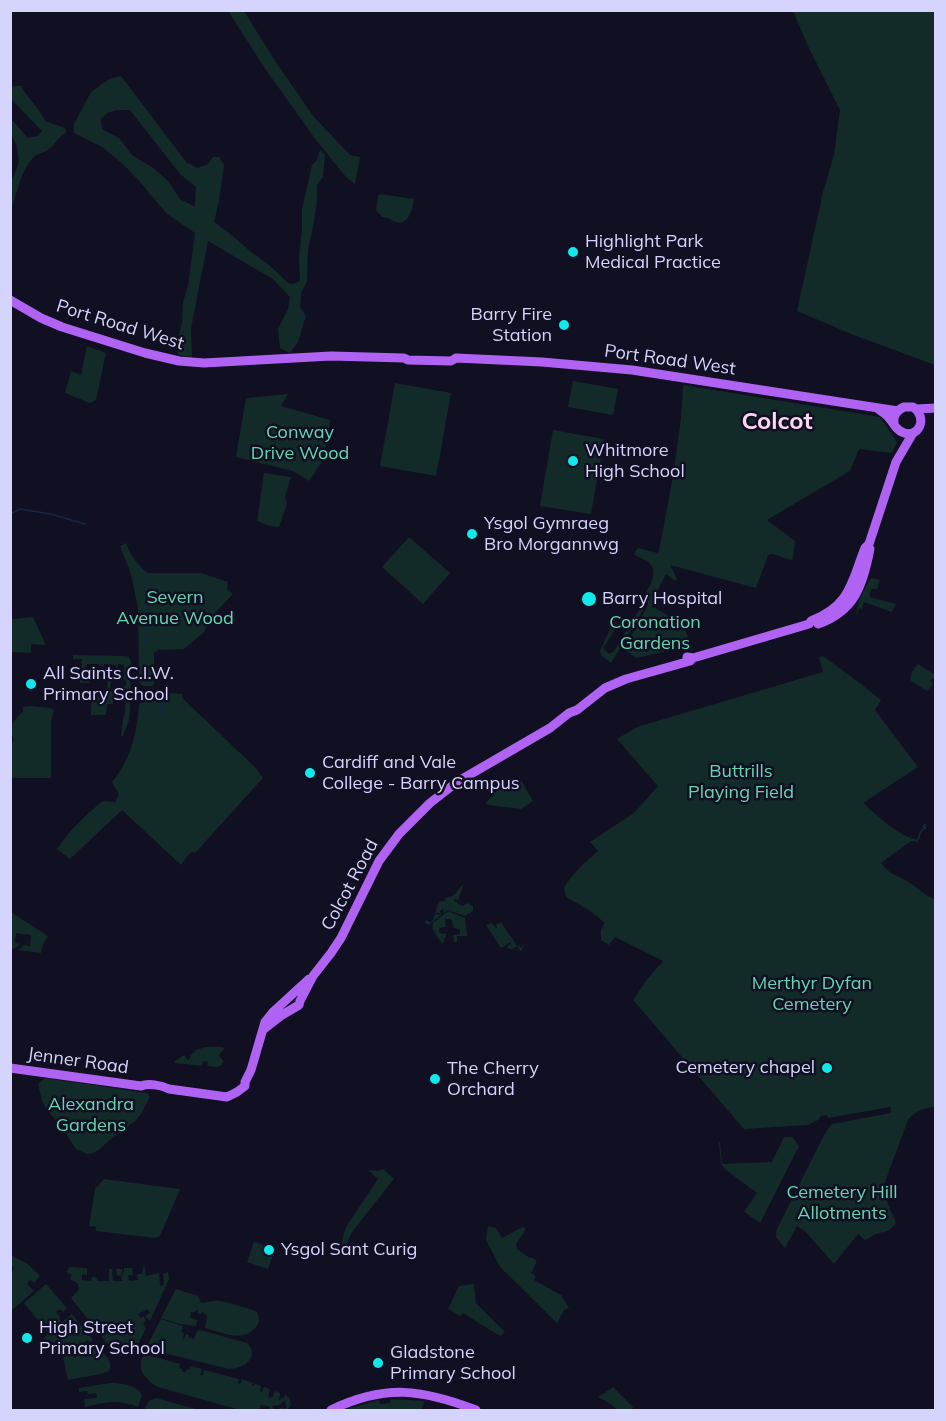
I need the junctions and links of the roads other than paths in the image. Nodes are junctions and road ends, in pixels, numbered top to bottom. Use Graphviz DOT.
graph roads {
  1 [pos="10,300"];
  2 [pos="877,408"];
  3 [pos="936,408"];
  4 [pos="916,409"];
  5 [pos="898,411"];
  6 [pos="936,413"];
  7 [pos="921,421"];
  8 [pos="896,427"];
  9 [pos="913,433"];
  10 [pos="896,462"];
  11 [pos="314,976"];
  12 [pos="289,997"];
  13 [pos="300,1001"];
  14 [pos="292,1008"];
  15 [pos="264,1029"];
  16 [pos="10,1068"];
  17 [pos="245,1082"];
  18 [pos="331,1410"];
  19 [pos="476,1410"];
  1 -- 2 [label="main road, Port Road West"];
  2 -- 5 [label="main road, Port Road West"];
  2 -- 8 [label="main road"];
  3 -- 4 [label="main road"];
  4 -- 5 [label="main road"];
  4 -- 7 [label="main road"];
  5 -- 8 [label="main road"];
  6 -- 7 [label="main road"];
  7 -- 9 [label="main road"];
  8 -- 9 [label="main road"];
  8 -- 10 [label="main road, Colcot Road"];
  9 -- 10 [label="main road, Colcot Road"];
  10 -- 11 [label="main road, Colcot Road"];
  11 -- 12 [label="main road, Colcot Road"];
  11 -- 13 [label="main road, Colcot Road"];
  12 -- 13 [label="main road"];
  12 -- 14 [label="main road"];
  12 -- 15 [label="main road, Colcot Road"];
  13 -- 14 [label="main road, Colcot Road"];
  14 -- 15 [label="main road, Colcot Road"];
  15 -- 17 [label="main road, Colcot Road"];
  16 -- 17 [label="main road, Jenner Road"];
  18 -- 19 [label="main road"];
}
